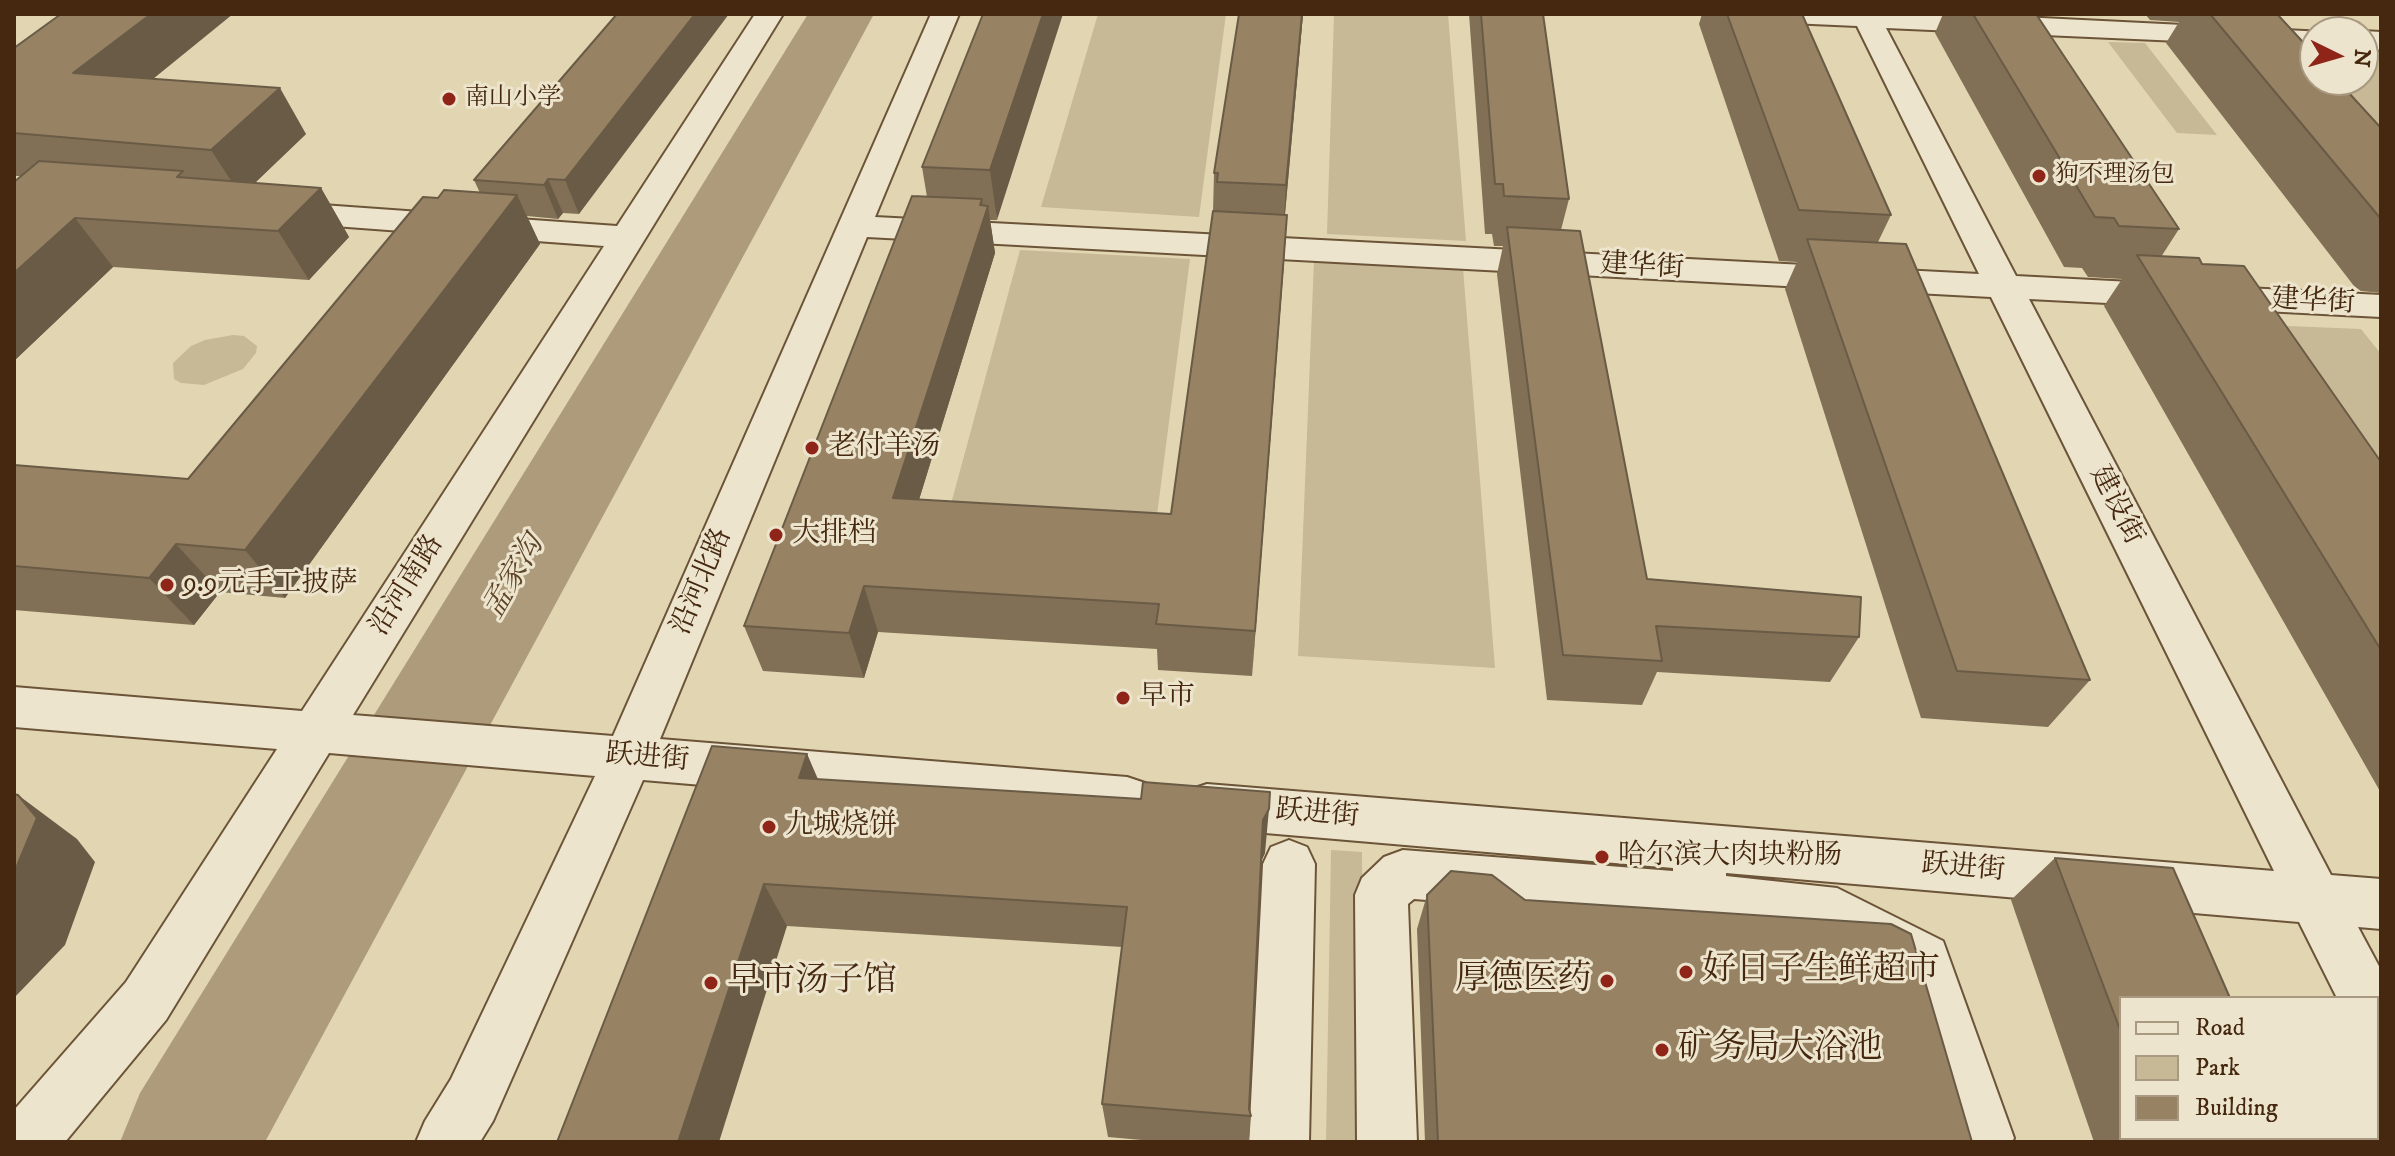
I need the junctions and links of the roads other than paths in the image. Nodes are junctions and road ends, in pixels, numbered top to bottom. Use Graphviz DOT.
graph roads {
  1 [pos="769,14"];
  2 [pos="945,14"];
  3 [pos="1767,14"];
  4 [pos="1866,16"];
  5 [pos="2299,37"];
  6 [pos="253,210"];
  7 [pos="855,226"];
  8 [pos="628,237"];
  9 [pos="2004,288"];
  10 [pos="2381,306"];
  11 [pos="14,707"];
  12 [pos="334,733"];
  13 [pos="626,758"];
  14 [pos="1289,864"];
  15 [pos="1700,872"];
  16 [pos="2315,898"];
  17 [pos="2381,904"];
  18 [pos="2365,996"];
  19 [pos="1984,1138"];
  20 [pos="26,1142"];
  21 [pos="446,1142"];
  22 [pos="1279,1142"];
  23 [pos="1387,1142"];
  1 -- 8 [label="street, 沿河南路"];
  2 -- 7 [label="street, 沿河北路"];
  3 -- 4 [label="street"];
  4 -- 5 [label="street"];
  4 -- 9 [label="street, 建设街"];
  6 -- 8 [label="street"];
  7 -- 9 [label="street, 建华街"];
  7 -- 13 [label="street, 沿河北路"];
  8 -- 12 [label="street, 沿河南路"];
  9 -- 10 [label="street, 建华街"];
  9 -- 16 [label="street, 建设街"];
  11 -- 12 [label="street, 跃进街"];
  12 -- 13 [label="street, 跃进街"];
  12 -- 20 [label="street, 沿河南路"];
  13 -- 15 [label="street, 跃进街"];
  13 -- 21 [label="street, 沿河北路"];
  14 -- 22 [label="street"];
  15 -- 16 [label="street, 跃进街"];
  15 -- 19 [label="street"];
  15 -- 23 [label="street"];
  16 -- 17 [label="street, 跃进街"];
  16 -- 18 [label="street, 建设街"];
}
